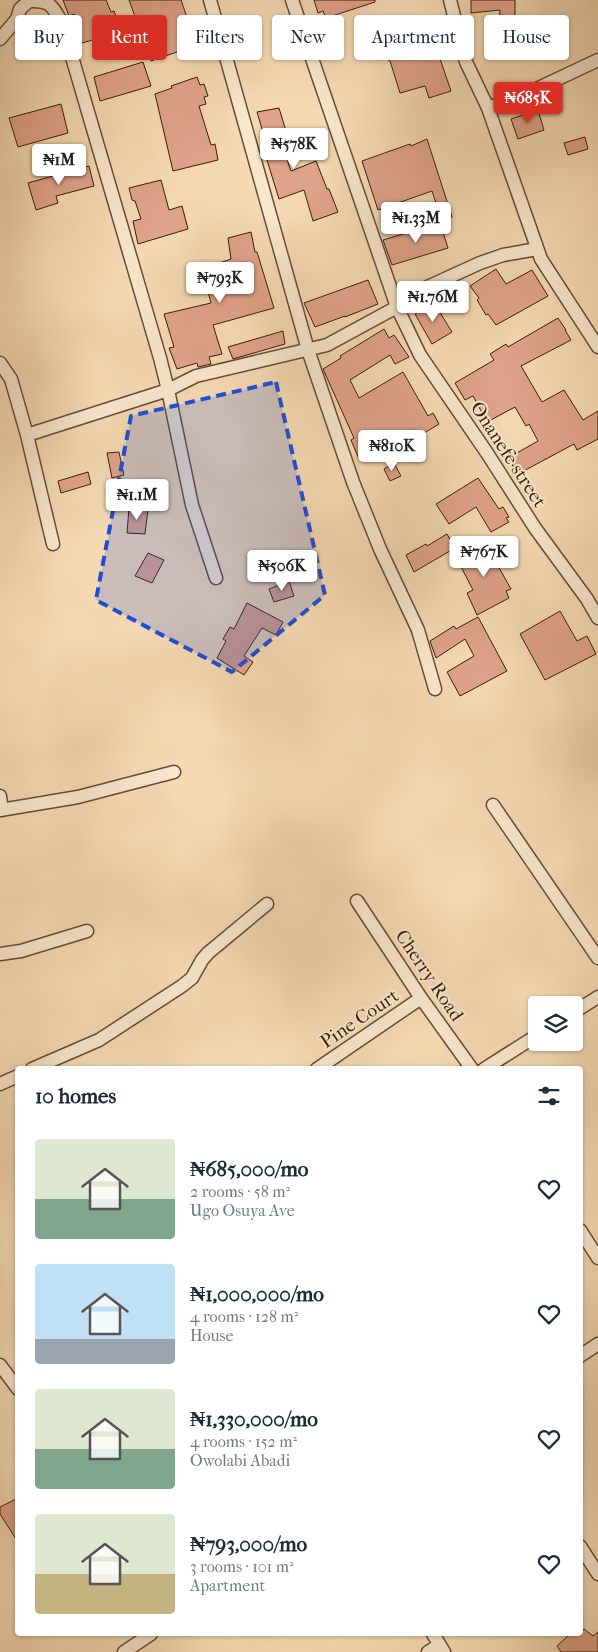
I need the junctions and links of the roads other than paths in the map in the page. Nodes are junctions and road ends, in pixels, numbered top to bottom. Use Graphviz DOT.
graph roads {
  1 [pos="210,0"];
  2 [pos="292,0"];
  3 [pos="450,0"];
  4 [pos="23,2"];
  5 [pos="0,39"];
  6 [pos="598,60"];
  7 [pos="488,108"];
  8 [pos="537,249"];
  9 [pos="397,306"];
  10 [pos="598,347"];
  11 [pos="308,350"];
  12 [pos="0,364"];
  13 [pos="168,390"];
  14 [pos="27,435"];
  15 [pos="53,544"];
  16 [pos="216,578"];
  17 [pos="598,618"];
  18 [pos="435,688"];
  19 [pos="174,772"];
  20 [pos="0,796"];
  21 [pos="493,805"];
  22 [pos="1,810"];
  23 [pos="357,901"];
  24 [pos="267,904"];
  25 [pos="87,931"];
  26 [pos="0,954"];
  27 [pos="598,958"];
  28 [pos="598,997"];
  29 [pos="421,998"];
  30 [pos="583,1006"];
  31 [pos="528,1041"];
  32 [pos="39,1066"];
  33 [pos="321,1066"];
  34 [pos="470,1066"];
  35 [pos="489,1066"];
  36 [pos="15,1077"];
  37 [pos="0,1084"];
  38 [pos="583,1235"];
  39 [pos="598,1258"];
  40 [pos="598,1344"];
  41 [pos="583,1354"];
  42 [pos="0,1365"];
  43 [pos="15,1385"];
  44 [pos="583,1550"];
  45 [pos="597,1570"];
  46 [pos="148,1636"];
  47 [pos="439,1643"];
  48 [pos="124,1652"];
  49 [pos="428,1652"];
  1 -- 11 [label="street"];
  2 -- 9 [label="street, Onanefe street"];
  3 -- 7 [label="street"];
  4 -- 5 [label="street"];
  4 -- 13 [label="street"];
  6 -- 7 [label="street"];
  7 -- 8 [label="street"];
  8 -- 9 [label="street"];
  8 -- 10 [label="street"];
  9 -- 11 [label="street"];
  9 -- 17 [label="street, Onanefe street"];
  11 -- 13 [label="street"];
  11 -- 18 [label="street"];
  12 -- 14 [label="street"];
  13 -- 14 [label="street"];
  13 -- 16 [label="street"];
  14 -- 15 [label="street"];
  19 -- 22 [label="street"];
  20 -- 22 [label="street"];
  21 -- 27 [label="street"];
  23 -- 29 [label="street, Cherry Road"];
  24 -- 32 [label="street"];
  25 -- 26 [label="street"];
  28 -- 30 [label="street"];
  29 -- 33 [label="street, Pine Court"];
  29 -- 34 [label="street, Cherry Road"];
  31 -- 35 [label="street"];
  36 -- 37 [label="street"];
  38 -- 39 [label="street"];
  40 -- 41 [label="street"];
  42 -- 43 [label="street"];
  44 -- 45 [label="street"];
  46 -- 48 [label="street"];
  47 -- 49 [label="street"];
}
